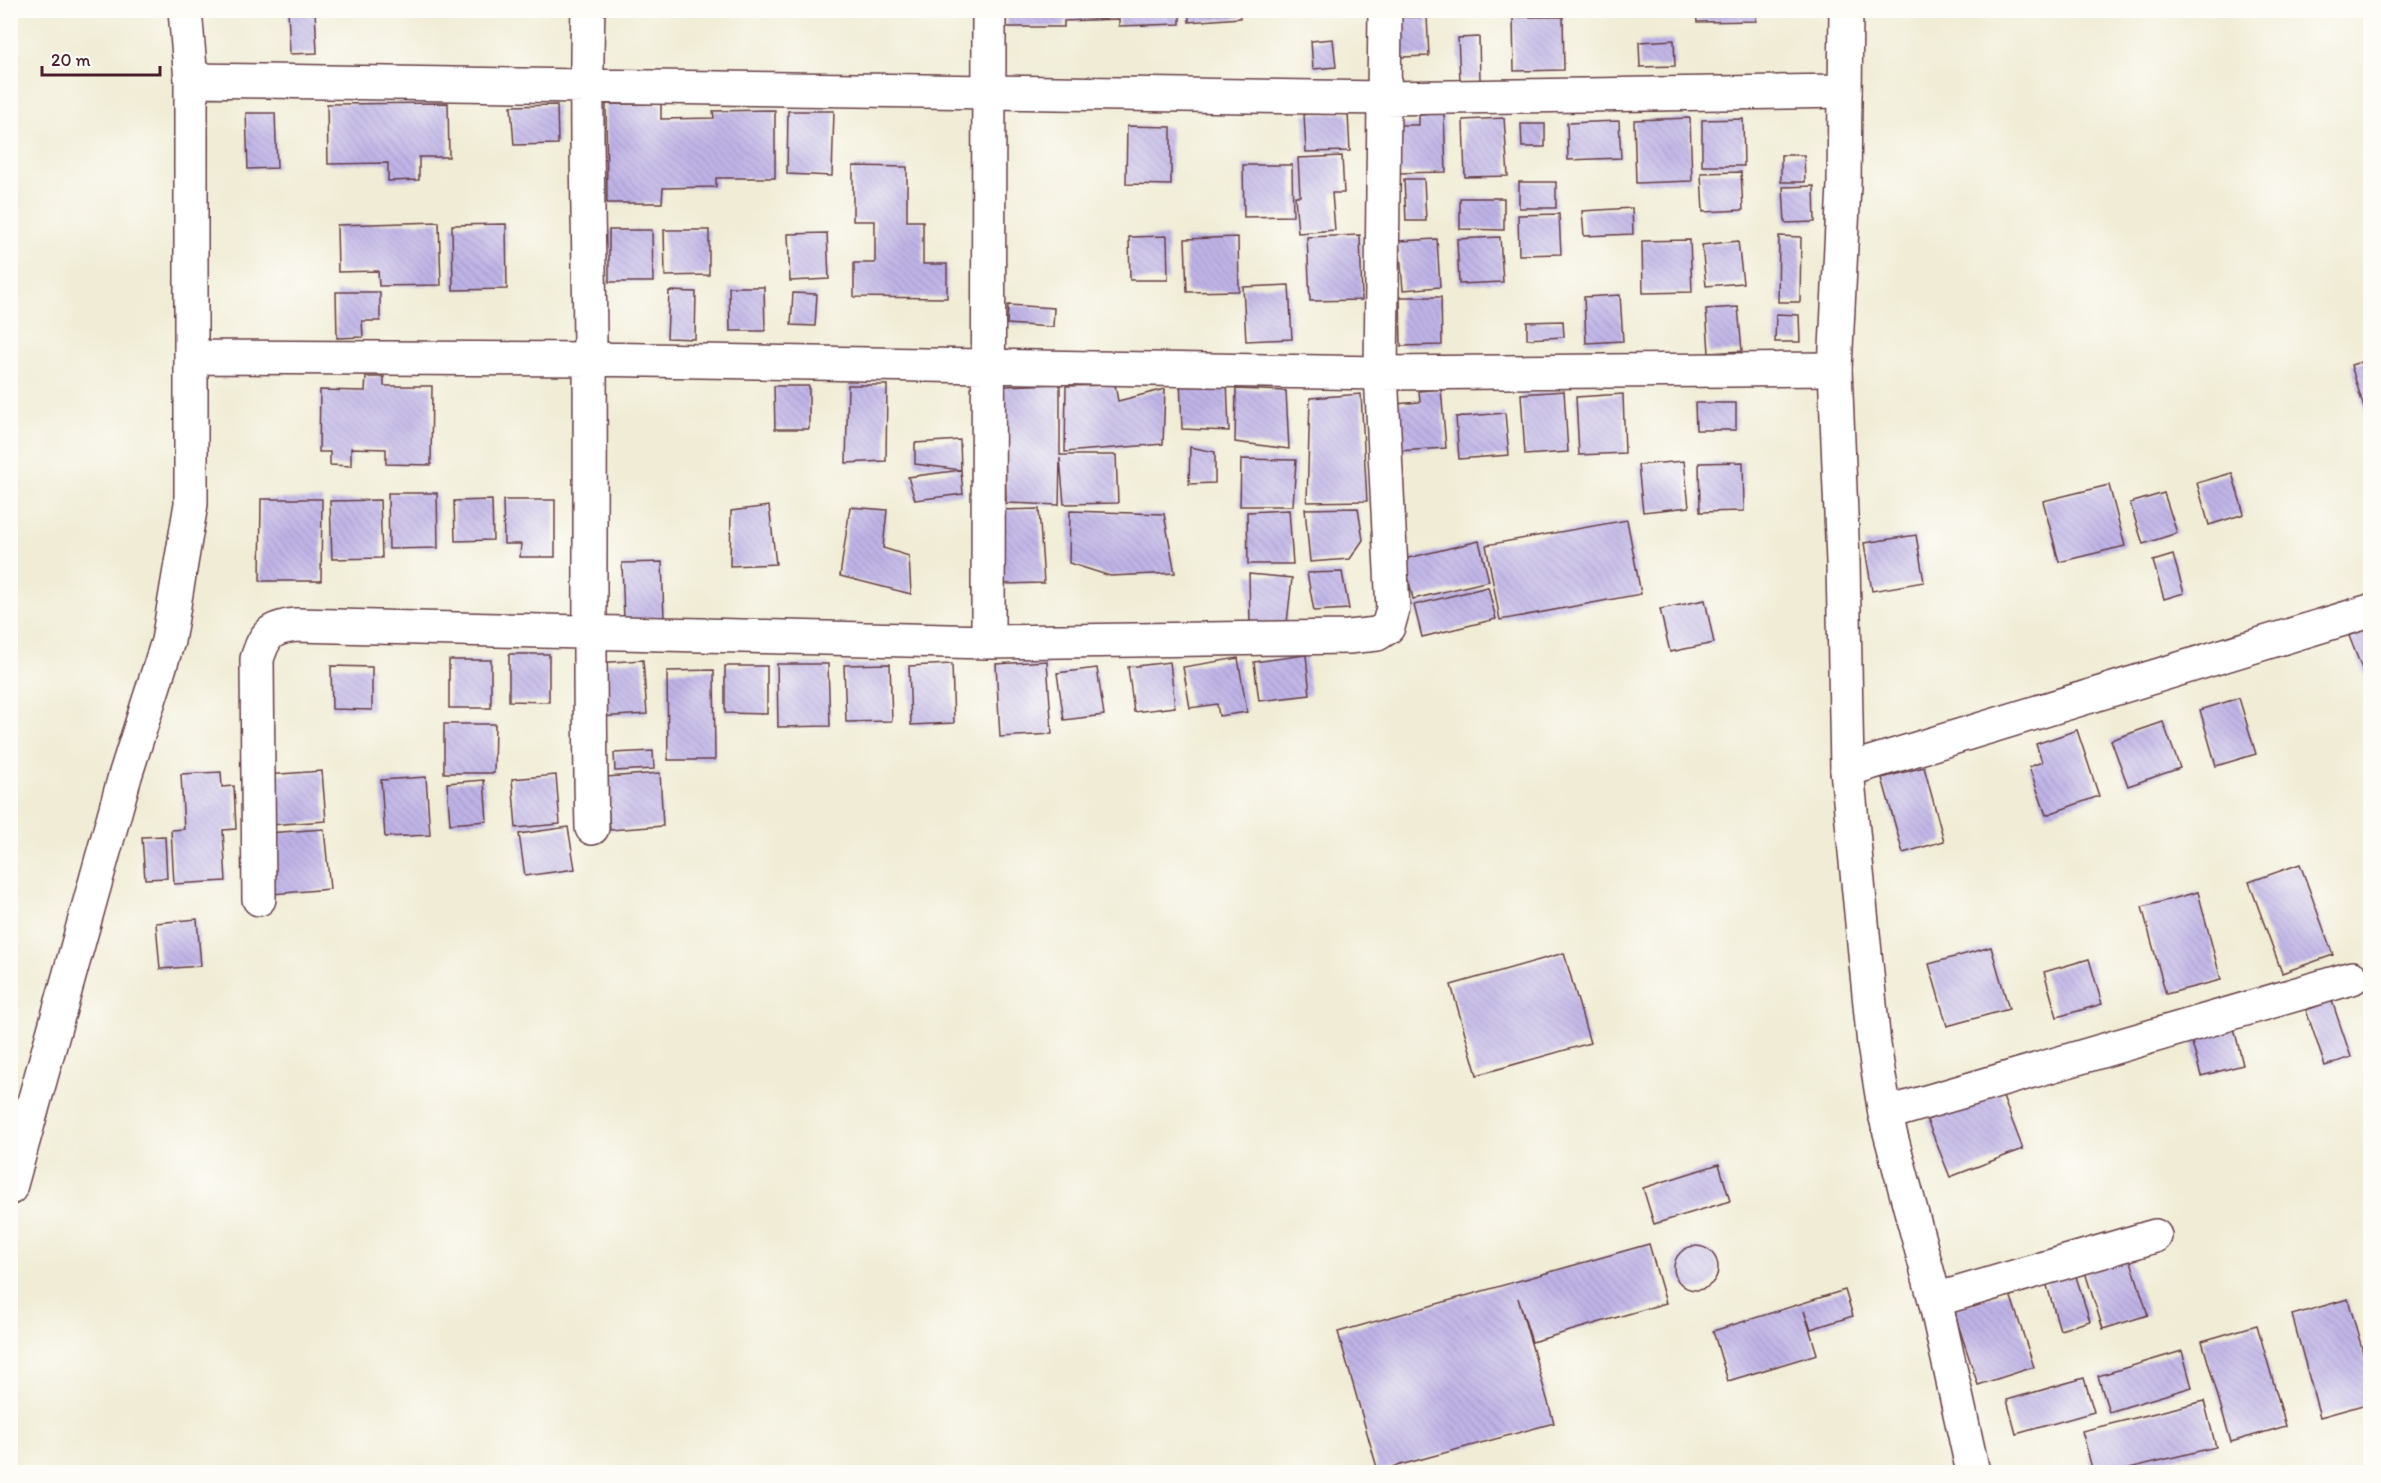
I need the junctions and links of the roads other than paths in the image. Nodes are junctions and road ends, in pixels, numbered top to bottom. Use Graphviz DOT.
graph roads {
  1 [pos="185,10"];
  2 [pos="588,10"];
  3 [pos="989,10"];
  4 [pos="1386,10"];
  5 [pos="1846,10"];
  6 [pos="191,80"];
  7 [pos="585,86"];
  8 [pos="1845,91"];
  9 [pos="989,92"];
  10 [pos="1385,98"];
  11 [pos="191,357"];
  12 [pos="591,359"];
  13 [pos="987,367"];
  14 [pos="1834,369"];
  15 [pos="1381,373"];
  16 [pos="2370,611"];
  17 [pos="589,632"];
  18 [pos="988,642"];
  19 [pos="1847,770"];
  20 [pos="592,828"];
  21 [pos="259,899"];
  22 [pos="2352,978"];
  23 [pos="1885,1114"];
  24 [pos="10,1188"];
  25 [pos="2155,1236"];
  26 [pos="1935,1300"];
  27 [pos="1973,1473"];
  1 -- 6 [label="street"];
  2 -- 7 [label="street"];
  3 -- 9 [label="street"];
  4 -- 10 [label="street"];
  5 -- 8 [label="street"];
  6 -- 7 [label="street"];
  6 -- 11 [label="street"];
  7 -- 9 [label="street"];
  7 -- 12 [label="street"];
  8 -- 10 [label="street"];
  8 -- 14 [label="street"];
  9 -- 10 [label="street"];
  9 -- 13 [label="street"];
  10 -- 15 [label="street"];
  11 -- 12 [label="street"];
  11 -- 24 [label="street"];
  12 -- 13 [label="street"];
  12 -- 17 [label="street"];
  13 -- 15 [label="street"];
  13 -- 18 [label="street"];
  14 -- 15 [label="street"];
  14 -- 19 [label="street"];
  15 -- 18 [label="street"];
  16 -- 19 [label="street"];
  17 -- 18 [label="street"];
  17 -- 20 [label="street"];
  17 -- 21 [label="street"];
  19 -- 23 [label="street"];
  22 -- 23 [label="street"];
  23 -- 26 [label="street"];
  25 -- 26 [label="street"];
  26 -- 27 [label="street"];
}
